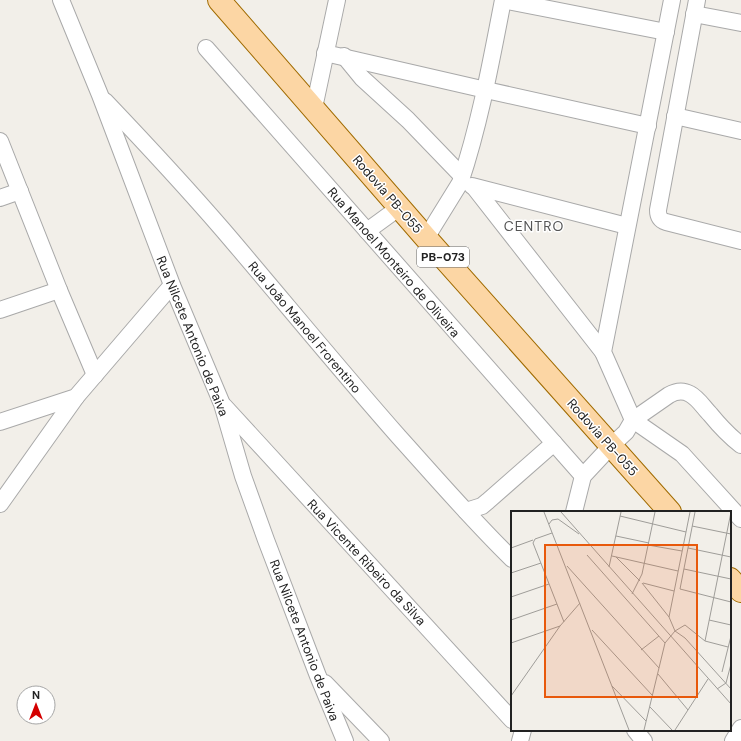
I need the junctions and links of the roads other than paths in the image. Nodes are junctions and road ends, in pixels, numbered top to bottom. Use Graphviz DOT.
graph roads {
  1 [pos="60,0"];
  2 [pos="219,0"];
  3 [pos="337,0"];
  4 [pos="503,0"];
  5 [pos="672,0"];
  6 [pos="696,7"];
  7 [pos="741,23"];
  8 [pos="666,32"];
  9 [pos="206,48"];
  10 [pos="325,53"];
  11 [pos="344,56"];
  12 [pos="486,90"];
  13 [pos="100,95"];
  14 [pos="314,108"];
  15 [pos="675,116"];
  16 [pos="648,126"];
  17 [pos="741,131"];
  18 [pos="0,141"];
  19 [pos="466,182"];
  20 [pos="20,191"];
  21 [pos="0,198"];
  22 [pos="400,207"];
  23 [pos="627,226"];
  24 [pos="367,231"];
  25 [pos="426,238"];
  26 [pos="741,241"];
  27 [pos="172,285"];
  28 [pos="59,290"];
  29 [pos="0,310"];
  30 [pos="603,352"];
  31 [pos="94,375"];
  32 [pos="76,397"];
  33 [pos="222,404"];
  34 [pos="632,420"];
  35 [pos="0,422"];
  36 [pos="554,443"];
  37 [pos="741,445"];
  38 [pos="611,446"];
  39 [pos="583,476"];
  40 [pos="0,504"];
  41 [pos="574,511"];
  42 [pos="669,511"];
  43 [pos="466,512"];
  44 [pos="741,519"];
  45 [pos="511,558"];
  46 [pos="731,580"];
  47 [pos="741,591"];
  48 [pos="318,676"];
  49 [pos="511,720"];
  50 [pos="741,728"];
  51 [pos="636,731"];
  52 [pos="345,741"];
  53 [pos="381,741"];
  54 [pos="644,741"];
  55 [pos="733,741"];
  1 -- 13 [label="street, Rua Nilcete Antonio de Paiva"];
  2 -- 14 [label="main road, Rodovia PB-055 / PB-073"];
  3 -- 10 [label="street"];
  4 -- 8 [label="street"];
  4 -- 12 [label="street"];
  5 -- 8 [label="street"];
  6 -- 7 [label="street"];
  6 -- 15 [label="street"];
  8 -- 16 [label="street"];
  9 -- 24 [label="street, Rua Manoel Monteiro de Oliveira"];
  10 -- 11 [label="street"];
  10 -- 14 [label="street"];
  11 -- 12 [label="street"];
  11 -- 19 [label="street"];
  12 -- 16 [label="street"];
  12 -- 19 [label="street"];
  13 -- 27 [label="street, Rua Nilcete Antonio de Paiva"];
  13 -- 43 [label="street, Rua João Manoel Frorentino"];
  14 -- 22 [label="main road, Rodovia PB-055 / PB-073"];
  15 -- 17 [label="street"];
  15 -- 26 [label="street"];
  16 -- 23 [label="street"];
  18 -- 20 [label="street"];
  19 -- 23 [label="street"];
  19 -- 25 [label="street"];
  19 -- 30 [label="street"];
  20 -- 21 [label="street"];
  20 -- 28 [label="street"];
  22 -- 24 [label="street"];
  22 -- 25 [label="main road, Rodovia PB-055 / PB-073"];
  23 -- 30 [label="street"];
  24 -- 36 [label="street, Rua Manoel Monteiro de Oliveira"];
  25 -- 38 [label="main road, Rodovia PB-055 / PB-073"];
  27 -- 31 [label="street"];
  27 -- 33 [label="street, Rua Nilcete Antonio de Paiva"];
  28 -- 29 [label="street"];
  28 -- 31 [label="street"];
  30 -- 34 [label="street"];
  31 -- 32 [label="street"];
  32 -- 35 [label="street"];
  32 -- 40 [label="street"];
  33 -- 48 [label="street, Rua Nilcete Antonio de Paiva"];
  33 -- 49 [label="street, Rua Vicente Ribeiro da Silva"];
  34 -- 37 [label="street"];
  34 -- 38 [label="street"];
  34 -- 44 [label="street"];
  36 -- 39 [label="street, Rua Manoel Monteiro de Oliveira"];
  36 -- 43 [label="street"];
  38 -- 39 [label="street"];
  38 -- 42 [label="main road, Rodovia PB-055 / PB-073"];
  39 -- 41 [label="street"];
  43 -- 45 [label="street, Rua João Manoel Frorentino"];
  46 -- 47 [label="main road"];
  48 -- 52 [label="street, Rua Nilcete Antonio de Paiva"];
  48 -- 53 [label="street"];
  50 -- 55 [label="street"];
  51 -- 54 [label="street"];
}
